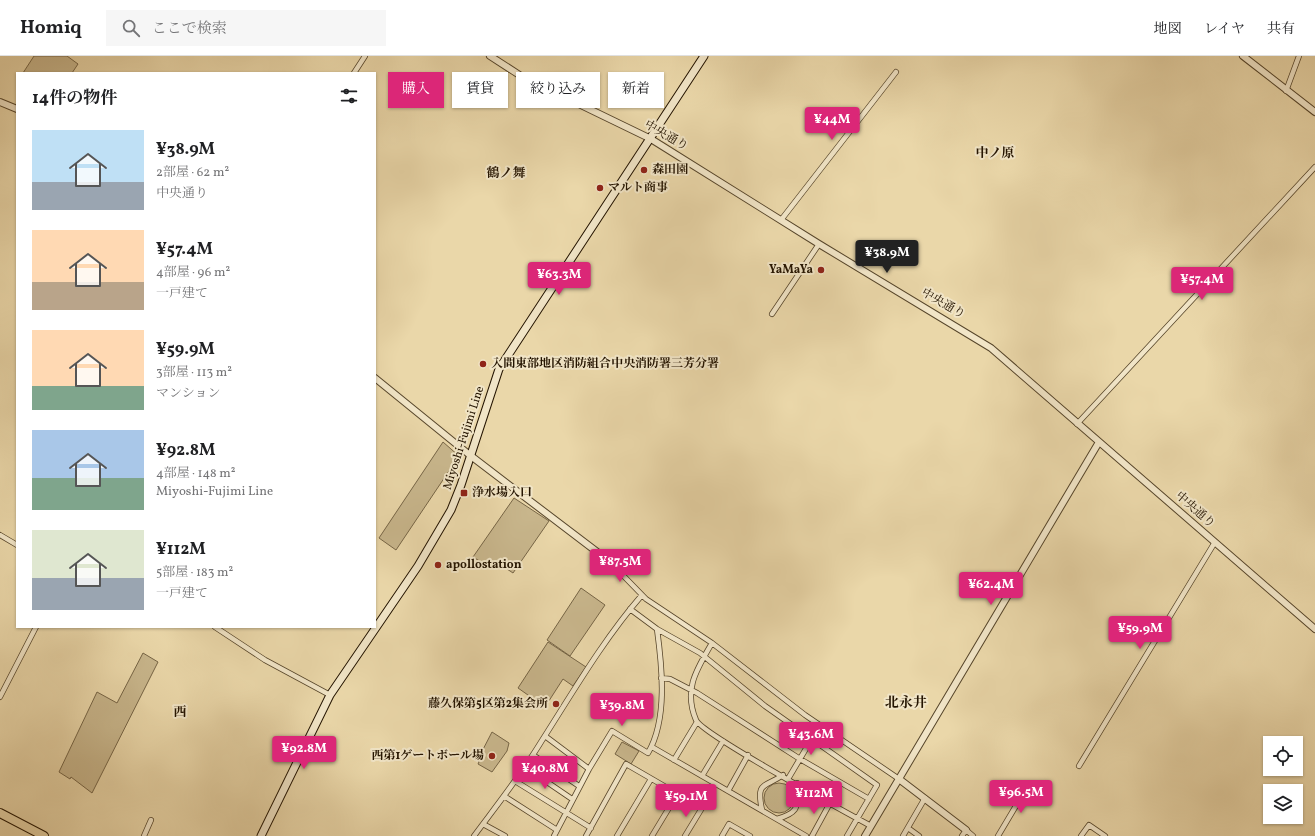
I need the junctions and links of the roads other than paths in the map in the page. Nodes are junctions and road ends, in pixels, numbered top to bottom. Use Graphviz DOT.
graph roads {
  1 [pos="365,56"];
  2 [pos="490,56"];
  3 [pos="704,56"];
  4 [pos="1243,56"];
  5 [pos="1299,56"];
  6 [pos="355,72"];
  7 [pos="896,72"];
  8 [pos="1286,91"];
  9 [pos="0,102"];
  10 [pos="16,110"];
  11 [pos="1315,112"];
  12 [pos="651,139"];
  13 [pos="1315,167"];
  14 [pos="781,220"];
  15 [pos="819,244"];
  16 [pos="772,314"];
  17 [pos="376,379"];
  18 [pos="1077,424"];
  19 [pos="1098,442"];
  20 [pos="471,456"];
  21 [pos="0,535"];
  22 [pos="1215,542"];
  23 [pos="16,544"];
  24 [pos="609,561"];
  25 [pos="642,595"];
  26 [pos="630,609"];
  27 [pos="376,626"];
  28 [pos="35,628"];
  29 [pos="217,628"];
  30 [pos="375,628"];
  31 [pos="657,629"];
  32 [pos="1315,629"];
  33 [pos="712,643"];
  34 [pos="704,657"];
  35 [pos="662,678"];
  36 [pos="690,690"];
  37 [pos="330,695"];
  38 [pos="0,697"];
  39 [pos="696,722"];
  40 [pos="820,724"];
  41 [pos="545,736"];
  42 [pos="812,739"];
  43 [pos="723,741"];
  44 [pos="652,747"];
  45 [pos="533,755"];
  46 [pos="748,755"];
  47 [pos="800,759"];
  48 [pos="674,760"];
  49 [pos="1078,766"];
  50 [pos="524,767"];
  51 [pos="589,769"];
  52 [pos="702,776"];
  53 [pos="783,776"];
  54 [pos="651,779"];
  55 [pos="788,779"];
  56 [pos="899,779"];
  57 [pos="515,781"];
  58 [pos="797,783"];
  59 [pos="1029,784"];
  60 [pos="580,786"];
  61 [pos="728,791"];
  62 [pos="678,793"];
  63 [pos="504,796"];
  64 [pos="925,798"];
  65 [pos="572,799"];
  66 [pos="869,799"];
  67 [pos="830,803"];
  68 [pos="762,810"];
  69 [pos="0,813"];
  70 [pos="566,813"];
  71 [pos="857,818"];
  72 [pos="777,819"];
  73 [pos="151,820"];
  74 [pos="483,824"];
  75 [pos="871,826"];
  76 [pos="591,828"];
  77 [pos="908,828"];
  78 [pos="557,830"];
  79 [pos="966,830"];
  80 [pos="44,836"];
  81 [pos="144,836"];
  82 [pos="261,836"];
  83 [pos="474,836"];
  84 [pos="505,836"];
  85 [pos="554,836"];
  86 [pos="586,836"];
  87 [pos="617,836"];
  88 [pos="652,836"];
  89 [pos="685,836"];
  90 [pos="722,836"];
  91 [pos="750,836"];
  92 [pos="806,836"];
  93 [pos="812,836"];
  94 [pos="847,836"];
  95 [pos="865,836"];
  96 [pos="903,836"];
  97 [pos="920,836"];
  98 [pos="962,836"];
  99 [pos="973,836"];
  100 [pos="998,836"];
  101 [pos="1081,836"];
  102 [pos="1105,836"];
  1 -- 6 [label="street"];
  2 -- 12 [label="street, 中央通り"];
  3 -- 12 [label="main road, Miyoshi-Fujimi Line"];
  4 -- 8 [label="street"];
  5 -- 8 [label="street"];
  7 -- 14 [label="street"];
  8 -- 11 [label="street"];
  9 -- 10 [label="street"];
  12 -- 14 [label="street, 中央通り"];
  12 -- 20 [label="main road, Miyoshi-Fujimi Line"];
  13 -- 18 [label="street"];
  14 -- 15 [label="street, 中央通り"];
  15 -- 16 [label="street"];
  15 -- 18 [label="street, 中央通り"];
  17 -- 20 [label="street"];
  18 -- 19 [label="street, 中央通り"];
  19 -- 22 [label="street, 中央通り"];
  19 -- 56 [label="street"];
  20 -- 24 [label="street"];
  20 -- 27 [label="main road, Miyoshi-Fujimi Line"];
  21 -- 23 [label="street"];
  22 -- 32 [label="street, 中央通り"];
  22 -- 49 [label="street"];
  24 -- 25 [label="street"];
  25 -- 26 [label="street"];
  25 -- 33 [label="street"];
  26 -- 31 [label="street"];
  26 -- 41 [label="street"];
  28 -- 38 [label="street"];
  29 -- 37 [label="street"];
  30 -- 37 [label="main road, Miyoshi-Fujimi Line"];
  31 -- 34 [label="street"];
  31 -- 35 [label="street"];
  33 -- 34 [label="street"];
  33 -- 40 [label="street"];
  34 -- 36 [label="street"];
  34 -- 42 [label="street"];
  35 -- 36 [label="street"];
  35 -- 44 [label="street"];
  36 -- 39 [label="street"];
  36 -- 47 [label="street"];
  37 -- 82 [label="main road, Miyoshi-Fujimi Line"];
  39 -- 43 [label="street"];
  39 -- 48 [label="street"];
  40 -- 42 [label="street"];
  40 -- 56 [label="street"];
  41 -- 45 [label="street"];
  41 -- 51 [label="street"];
  42 -- 47 [label="street"];
  42 -- 66 [label="street"];
  43 -- 46 [label="street"];
  43 -- 52 [label="street"];
  44 -- 48 [label="street"];
  44 -- 51 [label="street"];
  45 -- 50 [label="street"];
  45 -- 60 [label="street"];
  46 -- 53 [label="street"];
  46 -- 61 [label="street"];
  47 -- 55 [label="street"];
  47 -- 66 [label="street"];
  48 -- 52 [label="street"];
  50 -- 57 [label="street"];
  50 -- 65 [label="street"];
  51 -- 60 [label="street"];
  52 -- 61 [label="street"];
  53 -- 55 [label="street"];
  53 -- 68 [label="street"];
  54 -- 62 [label="street"];
  54 -- 76 [label="street"];
  54 -- 87 [label="street"];
  55 -- 58 [label="street"];
  56 -- 64 [label="street"];
  56 -- 75 [label="street"];
  57 -- 63 [label="street"];
  57 -- 70 [label="street"];
  58 -- 67 [label="street"];
  58 -- 72 [label="street"];
  59 -- 100 [label="street"];
  60 -- 65 [label="street"];
  61 -- 68 [label="street"];
  62 -- 88 [label="street"];
  62 -- 89 [label="street"];
  63 -- 74 [label="street"];
  63 -- 78 [label="street"];
  64 -- 77 [label="street"];
  64 -- 79 [label="street"];
  65 -- 70 [label="street"];
  66 -- 71 [label="street"];
  67 -- 71 [label="street"];
  67 -- 93 [label="street"];
  68 -- 72 [label="street"];
  69 -- 80 [label="highway"];
  70 -- 76 [label="street"];
  70 -- 78 [label="street"];
  71 -- 75 [label="street"];
  71 -- 94 [label="street"];
  72 -- 92 [label="street"];
  73 -- 81 [label="street"];
  74 -- 83 [label="street"];
  74 -- 84 [label="street"];
  75 -- 95 [label="street"];
  76 -- 86 [label="street"];
  77 -- 96 [label="street"];
  77 -- 97 [label="street"];
  78 -- 85 [label="street"];
  79 -- 98 [label="street"];
  79 -- 99 [label="street"];
  90 -- 91 [label="street"];
  101 -- 102 [label="street"];
}
